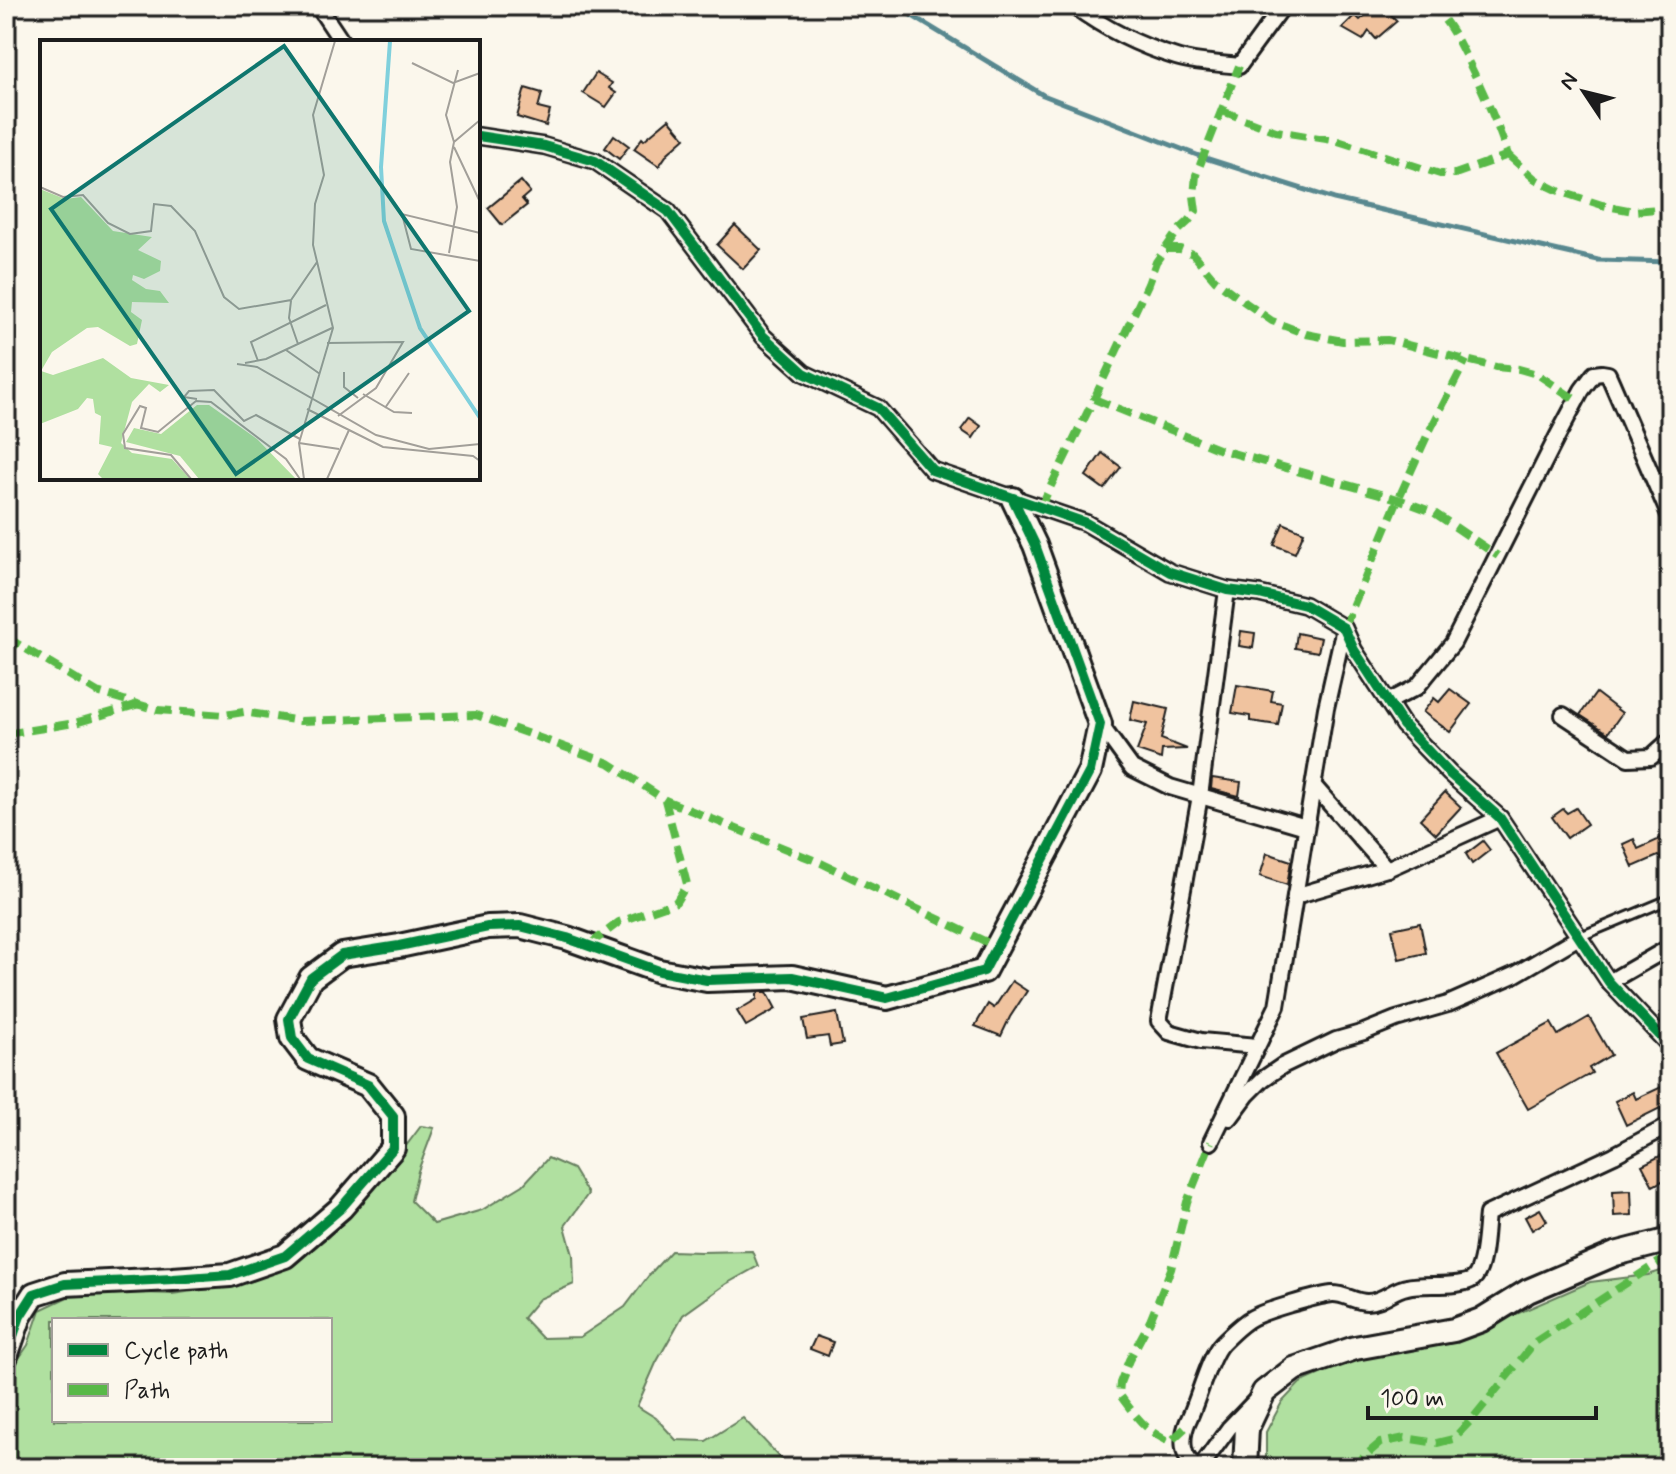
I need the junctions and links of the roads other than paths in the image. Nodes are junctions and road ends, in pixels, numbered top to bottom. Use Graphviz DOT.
graph roads {
  1 [pos="318,6"];
  2 [pos="1074,6"];
  3 [pos="1283,6"];
  4 [pos="341,40"];
  5 [pos="480,136"];
  6 [pos="1013,499"];
  7 [pos="1670,517"];
  8 [pos="1227,590"];
  9 [pos="1344,628"];
  10 [pos="1388,702"];
  11 [pos="1563,715"];
  12 [pos="1100,724"];
  13 [pos="1670,740"];
  14 [pos="1314,786"];
  15 [pos="1200,796"];
  16 [pos="1500,818"];
  17 [pos="1306,827"];
  18 [pos="1387,869"];
  19 [pos="1295,896"];
  20 [pos="1670,899"];
  21 [pos="1579,937"];
  22 [pos="1670,947"];
  23 [pos="1609,982"];
  24 [pos="1257,1046"];
  25 [pos="1670,1046"];
  26 [pos="1670,1125"];
  27 [pos="1670,1240"];
  28 [pos="6,1356"];
  29 [pos="1264,1392"];
  30 [pos="1245,1468"];
  1 -- 4 [label="street"];
  2 -- 3 [label="street"];
  5 -- 6 [label="street"];
  6 -- 8 [label="street"];
  6 -- 12 [label="street"];
  7 -- 10 [label="street"];
  8 -- 9 [label="street"];
  8 -- 15 [label="street"];
  9 -- 10 [label="street"];
  9 -- 14 [label="street"];
  10 -- 16 [label="street"];
  11 -- 13 [label="street"];
  12 -- 15 [label="street"];
  12 -- 28 [label="street"];
  14 -- 17 [label="street"];
  14 -- 18 [label="street"];
  15 -- 17 [label="street"];
  15 -- 24 [label="street"];
  16 -- 18 [label="street"];
  16 -- 21 [label="street"];
  17 -- 19 [label="street"];
  18 -- 19 [label="street"];
  19 -- 24 [label="street"];
  20 -- 21 [label="lane"];
  21 -- 23 [label="street"];
  21 -- 24 [label="street"];
  22 -- 23 [label="street"];
  23 -- 25 [label="street"];
  26 -- 29 [label="street"];
  27 -- 29 [label="street"];
  29 -- 30 [label="street"];
}
